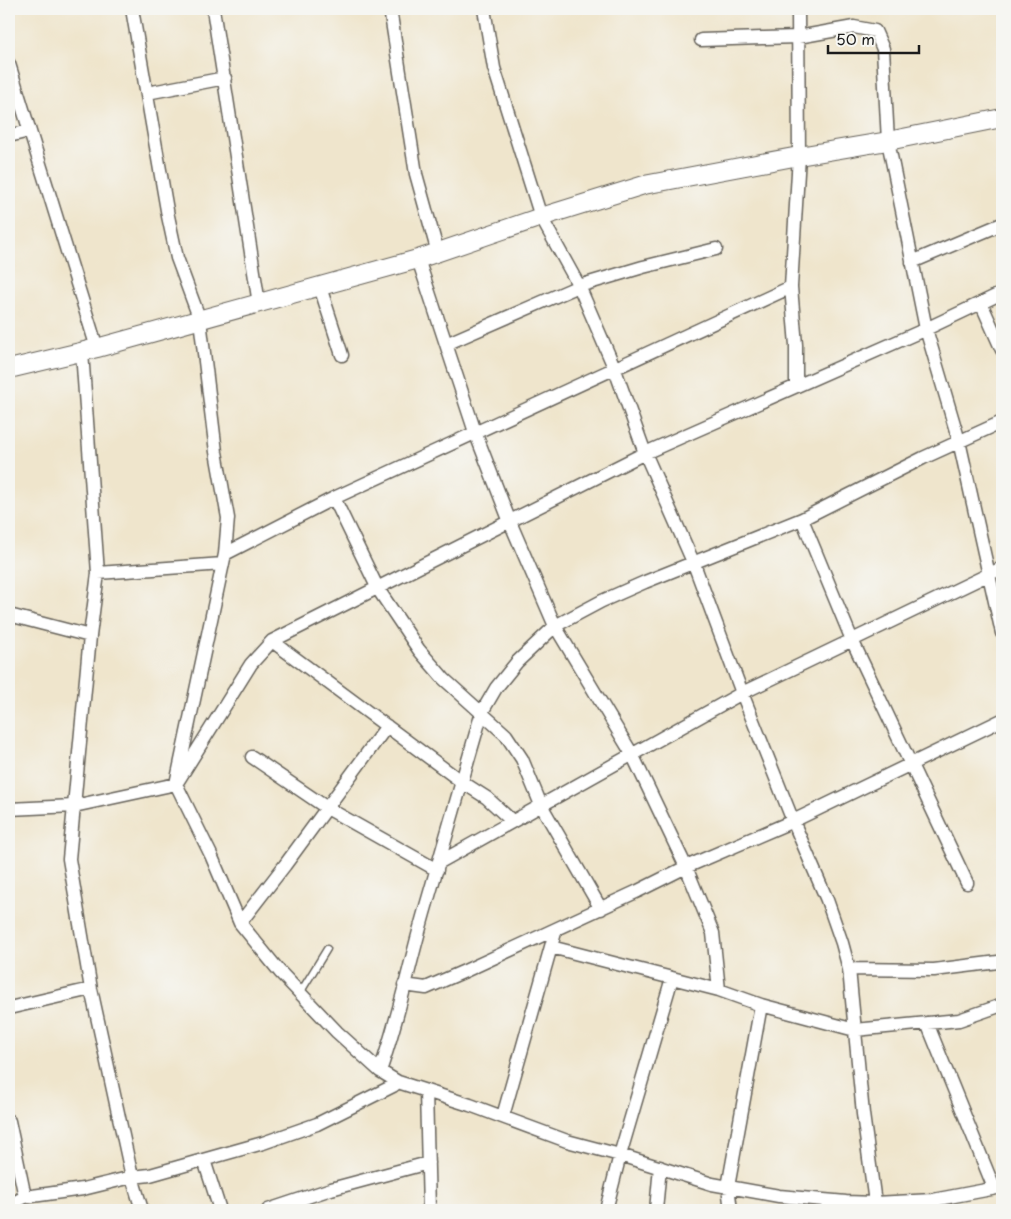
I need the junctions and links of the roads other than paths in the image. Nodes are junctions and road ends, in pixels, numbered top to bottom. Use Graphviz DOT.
graph roads {
  1 [pos="132,9"];
  2 [pos="213,9"];
  3 [pos="390,9"];
  4 [pos="484,9"];
  5 [pos="798,9"];
  6 [pos="798,37"];
  7 [pos="700,40"];
  8 [pos="9,64"];
  9 [pos="225,78"];
  10 [pos="147,93"];
  11 [pos="1002,118"];
  12 [pos="29,131"];
  13 [pos="9,136"];
  14 [pos="888,141"];
  15 [pos="798,156"];
  16 [pos="541,217"];
  17 [pos="1002,224"];
  18 [pos="716,249"];
  19 [pos="438,253"];
  20 [pos="418,259"];
  21 [pos="912,262"];
  22 [pos="579,286"];
  23 [pos="320,287"];
  24 [pos="790,287"];
  25 [pos="1002,293"];
  26 [pos="981,303"];
  27 [pos="259,304"];
  28 [pos="200,320"];
  29 [pos="926,329"];
  30 [pos="446,344"];
  31 [pos="89,350"];
  32 [pos="1002,350"];
  33 [pos="342,355"];
  34 [pos="614,367"];
  35 [pos="9,369"];
  36 [pos="796,386"];
  37 [pos="1002,422"];
  38 [pos="475,432"];
  39 [pos="959,441"];
  40 [pos="645,453"];
  41 [pos="334,498"];
  42 [pos="802,519"];
  43 [pos="510,522"];
  44 [pos="224,559"];
  45 [pos="694,564"];
  46 [pos="1002,568"];
  47 [pos="98,573"];
  48 [pos="989,574"];
  49 [pos="378,589"];
  50 [pos="9,615"];
  51 [pos="555,626"];
  52 [pos="1002,633"];
  53 [pos="90,636"];
  54 [pos="272,640"];
  55 [pos="852,640"];
  56 [pos="742,693"];
  57 [pos="482,712"];
  58 [pos="1002,720"];
  59 [pos="387,726"];
  60 [pos="632,754"];
  61 [pos="252,757"];
  62 [pos="910,764"];
  63 [pos="462,782"];
  64 [pos="176,784"];
  65 [pos="541,805"];
  66 [pos="74,806"];
  67 [pos="327,808"];
  68 [pos="9,809"];
  69 [pos="512,821"];
  70 [pos="793,821"];
  71 [pos="439,866"];
  72 [pos="686,867"];
  73 [pos="966,883"];
  74 [pos="601,909"];
  75 [pos="240,923"];
  76 [pos="556,929"];
  77 [pos="551,947"];
  78 [pos="328,949"];
  79 [pos="998,962"];
  80 [pos="849,969"];
  81 [pos="672,978"];
  82 [pos="404,985"];
  83 [pos="91,989"];
  84 [pos="719,990"];
  85 [pos="300,994"];
  86 [pos="761,1005"];
  87 [pos="1002,1005"];
  88 [pos="9,1008"];
  89 [pos="927,1024"];
  90 [pos="855,1030"];
  91 [pos="380,1071"];
  92 [pos="398,1082"];
  93 [pos="426,1091"];
  94 [pos="503,1116"];
  95 [pos="9,1121"];
  96 [pos="620,1155"];
  97 [pos="204,1160"];
  98 [pos="428,1163"];
  99 [pos="660,1168"];
  100 [pos="132,1177"];
  101 [pos="728,1187"];
  102 [pos="998,1188"];
  103 [pos="25,1197"];
  104 [pos="9,1205"];
  105 [pos="876,1207"];
  106 [pos="142,1210"];
  107 [pos="220,1210"];
  108 [pos="268,1210"];
  109 [pos="429,1210"];
  110 [pos="606,1210"];
  111 [pos="656,1210"];
  112 [pos="731,1210"];
  1 -- 10 [label="street"];
  2 -- 9 [label="street"];
  3 -- 19 [label="street"];
  4 -- 16 [label="street"];
  5 -- 6 [label="street"];
  6 -- 7 [label="street"];
  6 -- 14 [label="street"];
  6 -- 15 [label="street"];
  8 -- 12 [label="street"];
  9 -- 10 [label="street"];
  9 -- 27 [label="street"];
  10 -- 28 [label="street"];
  11 -- 14 [label="street"];
  12 -- 13 [label="street"];
  12 -- 31 [label="street"];
  14 -- 15 [label="street"];
  14 -- 21 [label="street"];
  15 -- 16 [label="street"];
  15 -- 24 [label="street"];
  16 -- 19 [label="street"];
  16 -- 22 [label="street"];
  17 -- 21 [label="street"];
  18 -- 22 [label="street"];
  19 -- 20 [label="street"];
  20 -- 23 [label="street"];
  20 -- 30 [label="street"];
  21 -- 29 [label="street"];
  22 -- 30 [label="street"];
  22 -- 34 [label="street"];
  23 -- 27 [label="street"];
  23 -- 33 [label="street"];
  24 -- 34 [label="street"];
  24 -- 36 [label="street"];
  25 -- 26 [label="street"];
  26 -- 29 [label="street"];
  26 -- 32 [label="street"];
  27 -- 28 [label="street"];
  28 -- 31 [label="street"];
  28 -- 44 [label="street"];
  29 -- 36 [label="street"];
  29 -- 39 [label="street"];
  30 -- 38 [label="street"];
  31 -- 35 [label="street"];
  31 -- 47 [label="street"];
  34 -- 38 [label="street"];
  34 -- 40 [label="street"];
  36 -- 40 [label="street"];
  37 -- 39 [label="street"];
  38 -- 41 [label="street"];
  38 -- 43 [label="street"];
  39 -- 42 [label="street"];
  39 -- 48 [label="street"];
  40 -- 43 [label="street"];
  40 -- 45 [label="street"];
  41 -- 44 [label="street"];
  41 -- 49 [label="street"];
  42 -- 45 [label="street"];
  42 -- 55 [label="street"];
  43 -- 49 [label="street"];
  43 -- 51 [label="street"];
  44 -- 47 [label="street"];
  44 -- 64 [label="street"];
  45 -- 51 [label="street"];
  45 -- 56 [label="street"];
  46 -- 48 [label="street"];
  47 -- 53 [label="street"];
  48 -- 52 [label="street"];
  48 -- 55 [label="street"];
  49 -- 54 [label="street"];
  49 -- 57 [label="street"];
  50 -- 53 [label="street"];
  51 -- 57 [label="street"];
  51 -- 60 [label="street"];
  53 -- 66 [label="street"];
  54 -- 59 [label="street"];
  54 -- 64 [label="street"];
  55 -- 56 [label="street"];
  55 -- 62 [label="street"];
  56 -- 60 [label="street"];
  56 -- 70 [label="street"];
  57 -- 63 [label="street"];
  57 -- 65 [label="street"];
  58 -- 62 [label="street"];
  59 -- 63 [label="street"];
  59 -- 67 [label="street"];
  60 -- 65 [label="street"];
  60 -- 72 [label="street"];
  61 -- 67 [label="street"];
  62 -- 70 [label="street"];
  62 -- 73 [label="street"];
  63 -- 69 [label="street"];
  63 -- 71 [label="street"];
  64 -- 66 [label="street"];
  64 -- 75 [label="street"];
  65 -- 69 [label="street"];
  65 -- 74 [label="street"];
  66 -- 68 [label="street"];
  66 -- 83 [label="street"];
  67 -- 71 [label="street"];
  67 -- 75 [label="street"];
  69 -- 71 [label="street"];
  70 -- 72 [label="street"];
  70 -- 80 [label="street"];
  71 -- 82 [label="street"];
  72 -- 74 [label="street"];
  72 -- 84 [label="street"];
  74 -- 76 [label="street"];
  75 -- 85 [label="street"];
  76 -- 77 [label="street"];
  76 -- 82 [label="street"];
  77 -- 81 [label="street"];
  77 -- 94 [label="street"];
  78 -- 85 [label="lane"];
  79 -- 80 [label="street"];
  80 -- 90 [label="street"];
  81 -- 84 [label="street"];
  81 -- 96 [label="street"];
  82 -- 91 [label="street"];
  83 -- 88 [label="street"];
  83 -- 100 [label="street"];
  84 -- 86 [label="street"];
  85 -- 91 [label="street"];
  86 -- 90 [label="street"];
  86 -- 101 [label="street"];
  87 -- 89 [label="street"];
  89 -- 90 [label="street"];
  89 -- 102 [label="street"];
  90 -- 105 [label="street"];
  91 -- 92 [label="street"];
  92 -- 93 [label="street"];
  92 -- 97 [label="street"];
  93 -- 94 [label="street"];
  93 -- 98 [label="street"];
  94 -- 96 [label="street"];
  95 -- 103 [label="street"];
  96 -- 99 [label="street"];
  96 -- 110 [label="street"];
  97 -- 100 [label="street"];
  97 -- 107 [label="street"];
  98 -- 108 [label="street"];
  98 -- 109 [label="street"];
  99 -- 101 [label="street"];
  99 -- 111 [label="street"];
  100 -- 103 [label="street"];
  100 -- 106 [label="street"];
  101 -- 105 [label="street"];
  101 -- 112 [label="street"];
  102 -- 105 [label="street"];
  103 -- 104 [label="street"];
}
